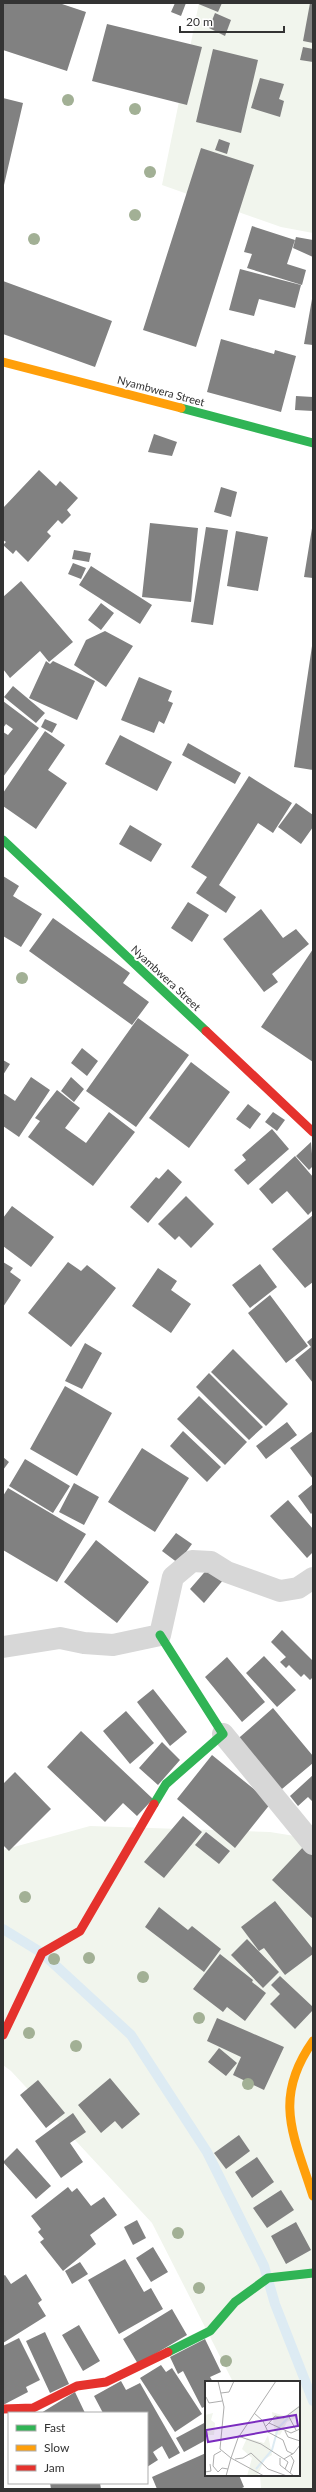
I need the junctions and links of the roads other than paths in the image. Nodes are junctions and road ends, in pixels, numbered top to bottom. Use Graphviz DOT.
graph roads {
  1 [pos="3,362"];
  2 [pos="313,443"];
  3 [pos="4,843"];
  4 [pos="313,1132"];
  5 [pos="313,1578"];
  6 [pos="160,1635"];
  7 [pos="3,1647"];
  8 [pos="223,1734"];
  9 [pos="313,1844"];
  10 [pos="3,2035"];
  11 [pos="313,2041"];
  12 [pos="313,2196"];
  13 [pos="313,2273"];
  14 [pos="3,2409"];
  1 -- 2 [label="street, Nyambwera Street"];
  3 -- 4 [label="street, Nyambwera Street"];
  5 -- 6 [label="street"];
  6 -- 7 [label="street"];
  6 -- 8 [label="street"];
  8 -- 9 [label="street"];
  8 -- 10 [label="street"];
  11 -- 12 [label="street"];
  13 -- 14 [label="street"];
}
